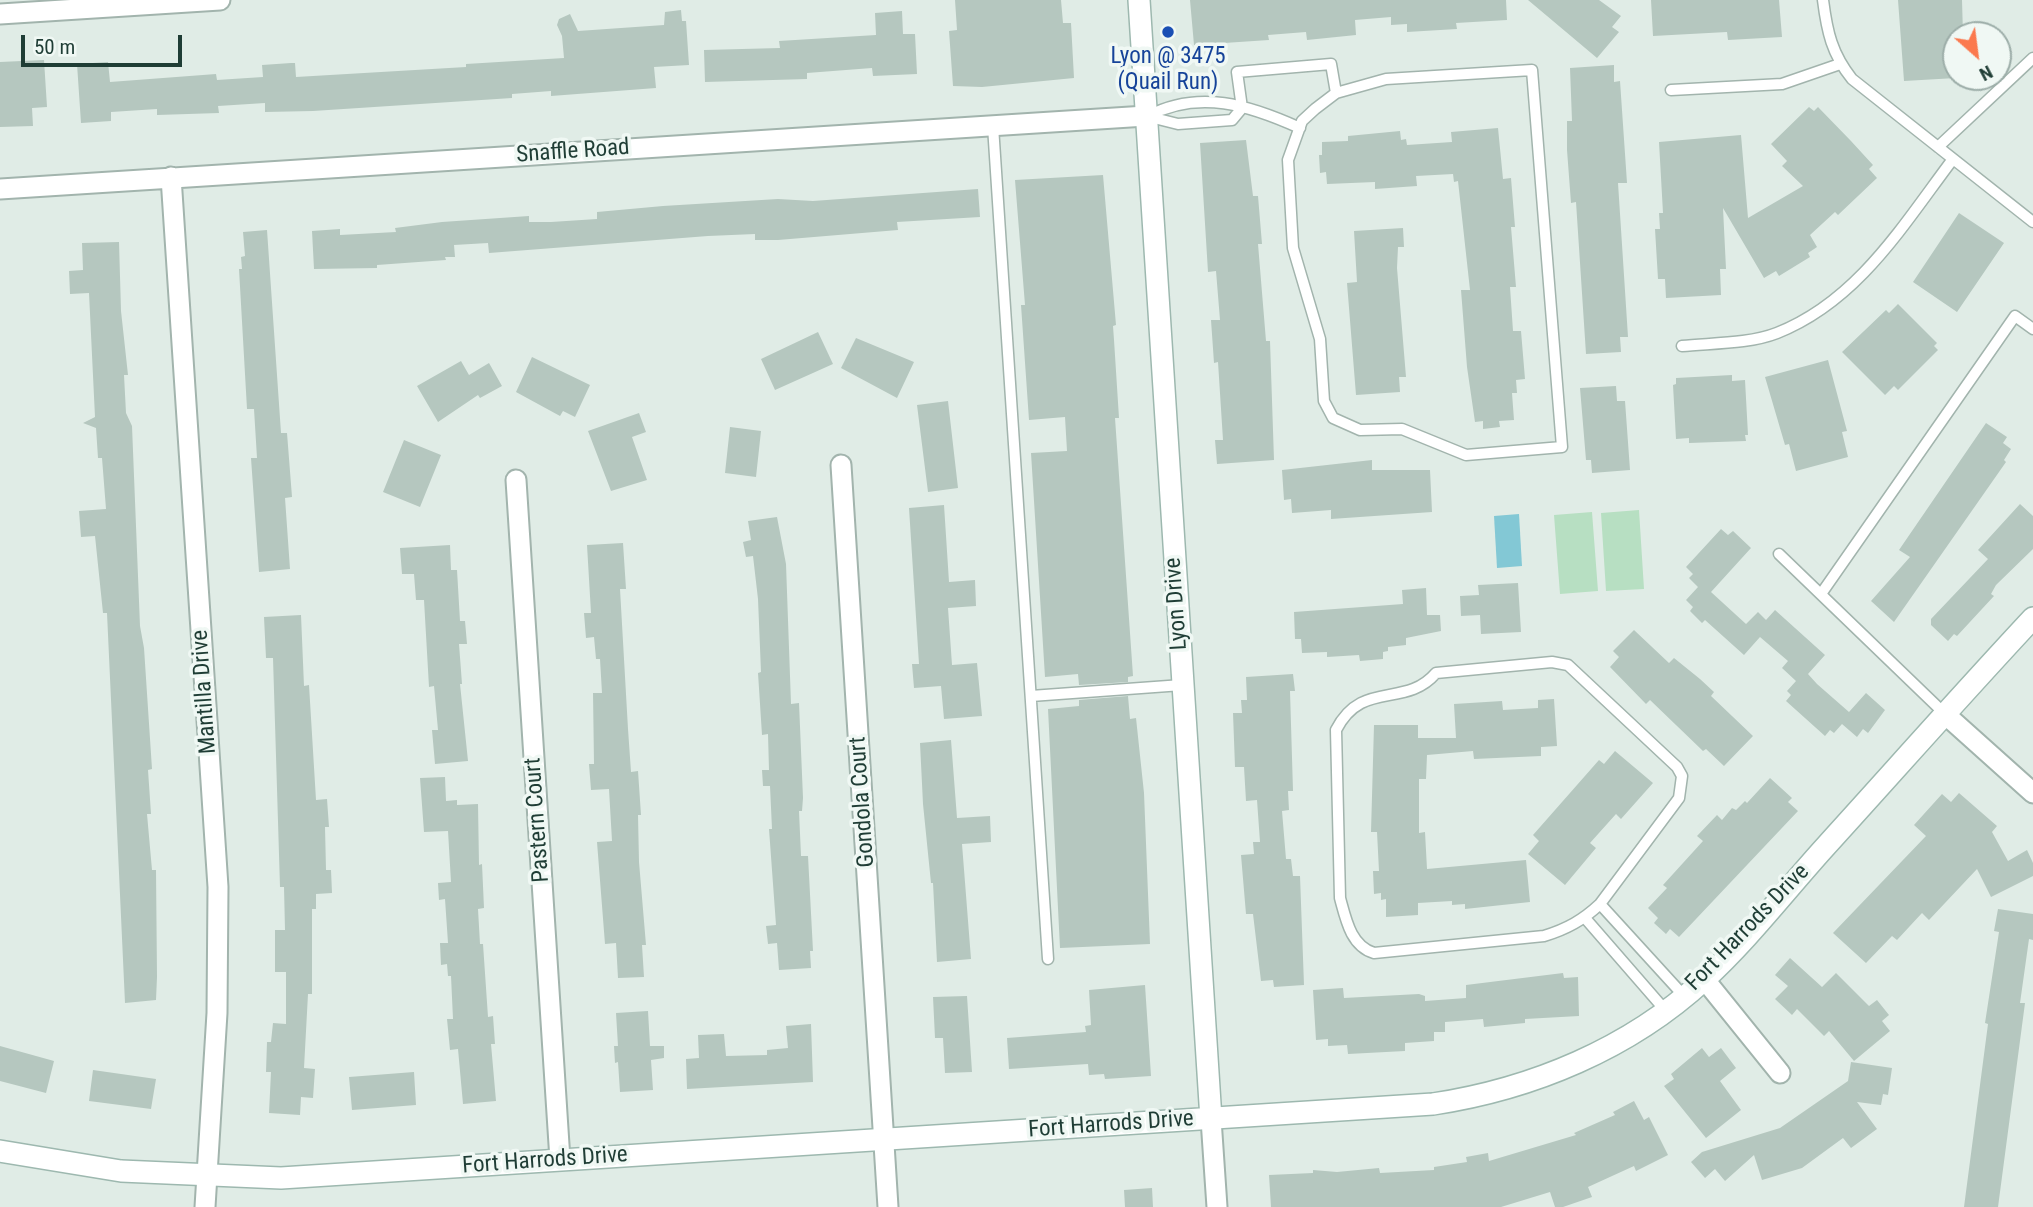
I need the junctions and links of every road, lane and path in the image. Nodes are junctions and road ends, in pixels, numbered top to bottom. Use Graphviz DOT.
graph roads {
  1 [pos="220,0"];
  2 [pos="1139,0"];
  3 [pos="1823,0"];
  4 [pos="0,14"];
  5 [pos="2033,58"];
  6 [pos="1840,64"];
  7 [pos="1671,90"];
  8 [pos="1336,93"];
  9 [pos="1241,108"];
  10 [pos="1146,116"];
  11 [pos="993,126"];
  12 [pos="1300,128"];
  13 [pos="1938,147"];
  14 [pos="1953,159"];
  15 [pos="172,177"];
  16 [pos="0,189"];
  17 [pos="2033,222"];
  18 [pos="2033,329"];
  19 [pos="1682,346"];
  20 [pos="841,464"];
  21 [pos="516,480"];
  22 [pos="1779,554"];
  23 [pos="1821,594"];
  24 [pos="2033,618"];
  25 [pos="1182,685"];
  26 [pos="1031,695"];
  27 [pos="1946,715"];
  28 [pos="2033,793"];
  29 [pos="1600,904"];
  30 [pos="1585,918"];
  31 [pos="1048,959"];
  32 [pos="1705,980"];
  33 [pos="1684,996"];
  34 [pos="1665,1010"];
  35 [pos="1780,1073"];
  36 [pos="1211,1119"];
  37 [pos="884,1140"];
  38 [pos="0,1151"];
  39 [pos="560,1160"];
  40 [pos="206,1177"];
  41 [pos="205,1207"];
  42 [pos="888,1207"];
  43 [pos="1217,1207"];
  1 -- 4 [label="street"];
  2 -- 10 [label="street, Lyon Drive"];
  3 -- 6 [label="lane"];
  5 -- 13 [label="lane"];
  6 -- 7 [label="lane"];
  6 -- 13 [label="lane"];
  8 -- 9 [label="lane"];
  8 -- 12 [label="lane"];
  8 -- 12 [label="lane"];
  9 -- 10 [label="lane"];
  9 -- 10 [label="lane"];
  9 -- 12 [label="lane"];
  10 -- 11 [label="street, Snaffle Road"];
  10 -- 25 [label="street, Lyon Drive"];
  11 -- 15 [label="street, Snaffle Road"];
  11 -- 26 [label="lane"];
  13 -- 14 [label="lane"];
  14 -- 17 [label="lane"];
  14 -- 19 [label="lane"];
  15 -- 16 [label="street, Snaffle Road"];
  15 -- 40 [label="street, Mantilla Drive"];
  18 -- 23 [label="lane"];
  20 -- 37 [label="street, Gondola Court"];
  21 -- 39 [label="street, Pastern Court"];
  22 -- 23 [label="lane"];
  23 -- 27 [label="lane"];
  24 -- 27 [label="street, Fort Harrods Drive"];
  25 -- 26 [label="lane"];
  25 -- 36 [label="street, Lyon Drive"];
  26 -- 31 [label="lane"];
  27 -- 28 [label="street"];
  27 -- 32 [label="street, Fort Harrods Drive"];
  29 -- 30 [label="lane"];
  29 -- 30 [label="lane"];
  29 -- 33 [label="lane"];
  30 -- 34 [label="lane"];
  32 -- 33 [label="street, Fort Harrods Drive"];
  32 -- 35 [label="street"];
  33 -- 34 [label="street, Fort Harrods Drive"];
  34 -- 36 [label="street, Fort Harrods Drive"];
  36 -- 37 [label="street, Fort Harrods Drive"];
  36 -- 43 [label="street, Lyon Drive"];
  37 -- 39 [label="street, Fort Harrods Drive"];
  37 -- 42 [label="street, Gondola Court"];
  38 -- 40 [label="street, Fort Harrods Drive"];
  39 -- 40 [label="street, Fort Harrods Drive"];
  40 -- 41 [label="street, Mantilla Drive"];
}
